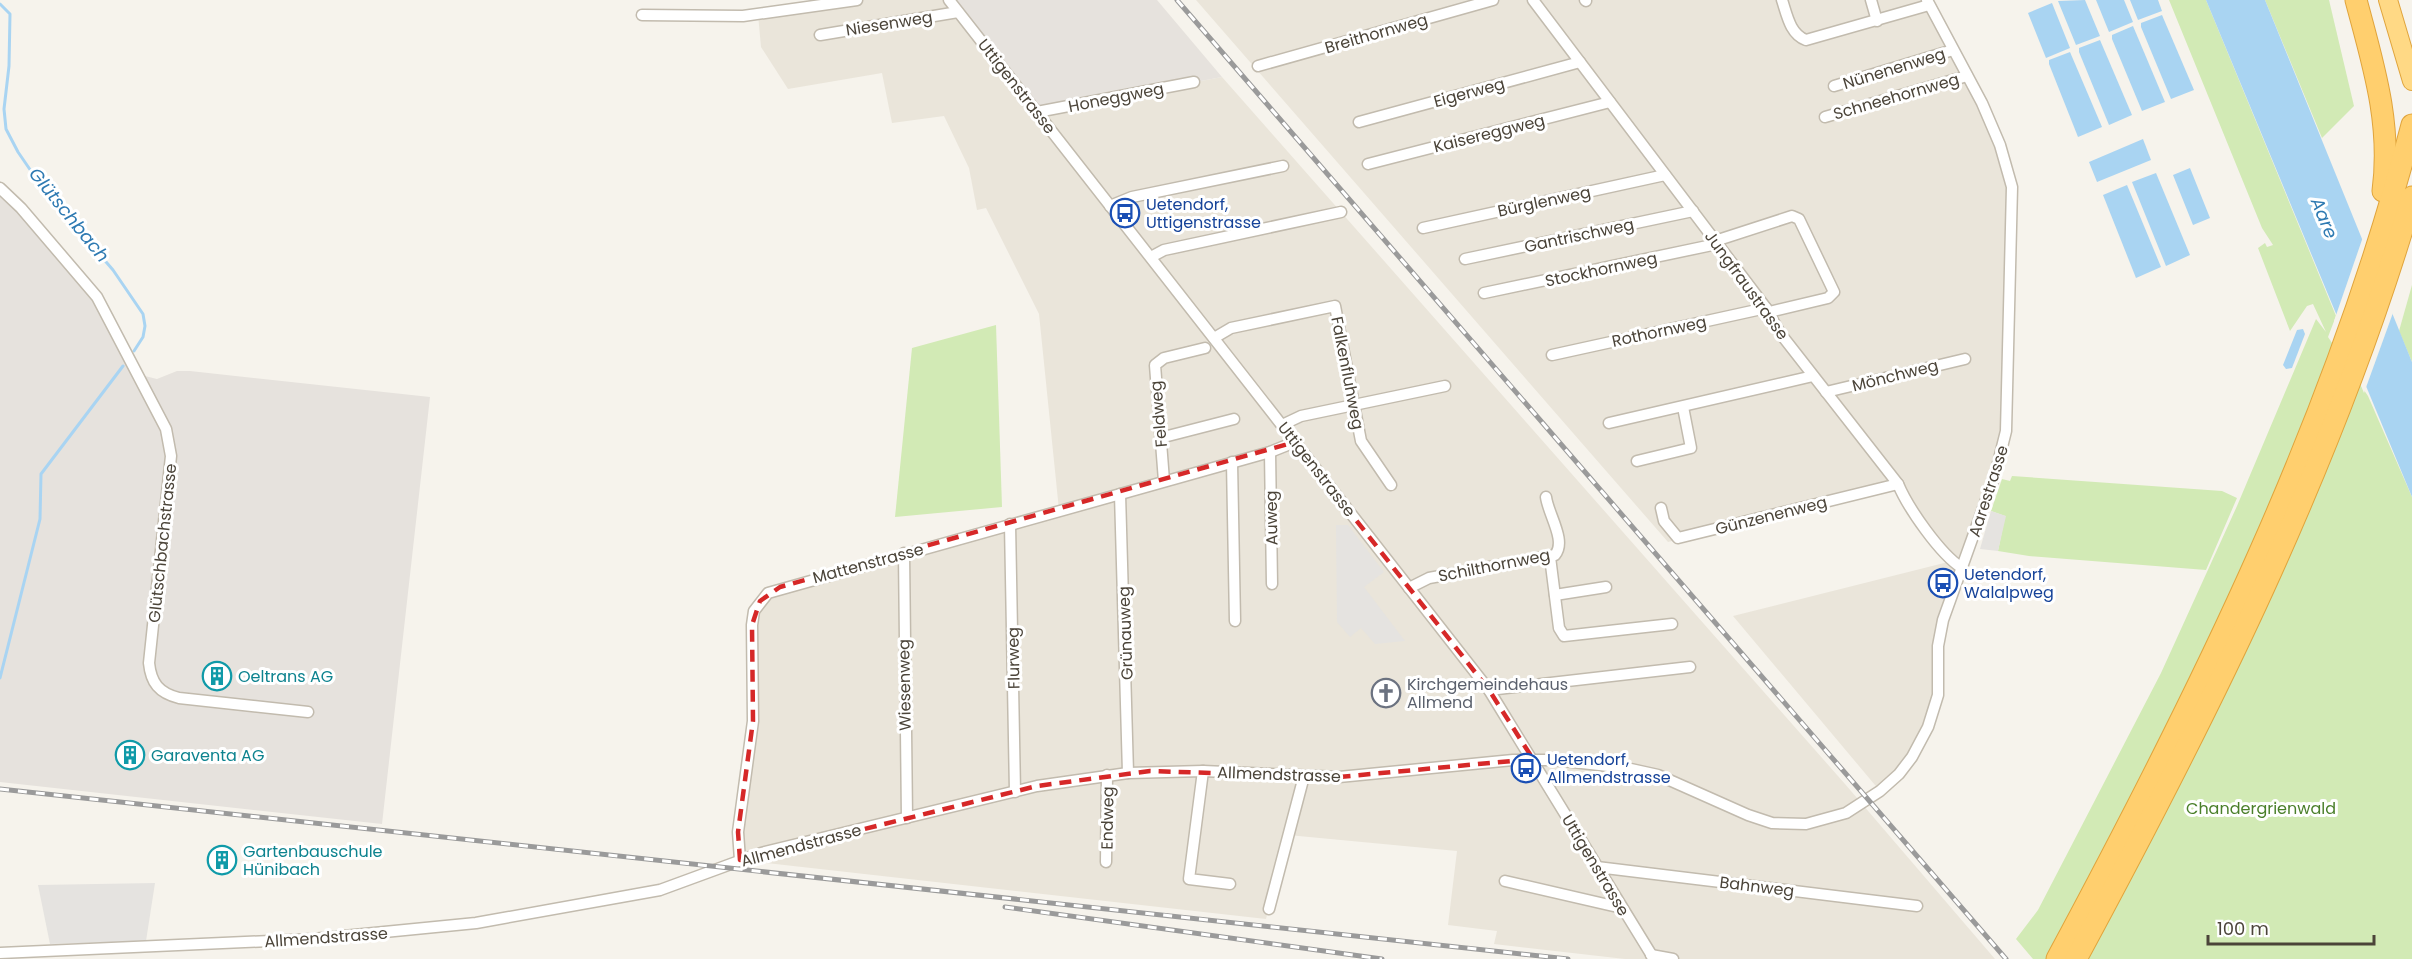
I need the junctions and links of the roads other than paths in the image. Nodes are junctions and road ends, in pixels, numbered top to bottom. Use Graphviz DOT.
graph roads {
  1 [pos="856,0"];
  2 [pos="949,0"];
  3 [pos="1493,0"];
  4 [pos="1533,0"];
  5 [pos="1782,0"];
  6 [pos="1870,0"];
  7 [pos="2356,0"];
  8 [pos="2388,0"];
  9 [pos="1928,2"];
  10 [pos="958,12"];
  11 [pos="642,15"];
  12 [pos="1876,21"];
  13 [pos="820,35"];
  14 [pos="1953,50"];
  15 [pos="1580,62"];
  16 [pos="1258,66"];
  17 [pos="1967,76"];
  18 [pos="2412,81"];
  19 [pos="1194,82"];
  20 [pos="1834,86"];
  21 [pos="1610,102"];
  22 [pos="1037,112"];
  23 [pos="1825,117"];
  24 [pos="1359,122"];
  25 [pos="2411,128"];
  26 [pos="1368,164"];
  27 [pos="1282,166"];
  28 [pos="1665,175"];
  29 [pos="0,188"];
  30 [pos="2412,197"];
  31 [pos="2386,201"];
  32 [pos="1110,206"];
  33 [pos="1693,211"];
  34 [pos="1341,212"];
  35 [pos="1423,228"];
  36 [pos="1716,242"];
  37 [pos="1151,257"];
  38 [pos="1465,259"];
  39 [pos="1484,293"];
  40 [pos="1767,310"];
  41 [pos="1214,338"];
  42 [pos="1205,348"];
  43 [pos="1552,355"];
  44 [pos="1965,358"];
  45 [pos="1813,376"];
  46 [pos="1445,386"];
  47 [pos="1826,392"];
  48 [pos="1354,405"];
  49 [pos="1683,406"];
  50 [pos="1234,419"];
  51 [pos="1609,423"];
  52 [pos="1282,425"];
  53 [pos="1160,438"];
  54 [pos="1295,442"];
  55 [pos="1270,452"];
  56 [pos="1637,461"];
  57 [pos="1232,462"];
  58 [pos="1164,481"];
  59 [pos="1898,484"];
  60 [pos="1391,485"];
  61 [pos="1120,494"];
  62 [pos="1546,497"];
  63 [pos="1661,508"];
  64 [pos="1010,524"];
  65 [pos="904,553"];
  66 [pos="1550,557"];
  67 [pos="1962,568"];
  68 [pos="1272,584"];
  69 [pos="1606,587"];
  70 [pos="1409,588"];
  71 [pos="1556,595"];
  72 [pos="1235,621"];
  73 [pos="1672,624"];
  74 [pos="1690,667"];
  75 [pos="1489,690"];
  76 [pos="308,712"];
  77 [pos="1533,759"];
  78 [pos="1203,771"];
  79 [pos="1128,773"];
  80 [pos="1107,775"];
  81 [pos="1304,776"];
  82 [pos="1015,792"];
  83 [pos="907,818"];
  84 [pos="740,860"];
  85 [pos="1106,862"];
  86 [pos="1597,867"];
  87 [pos="1505,881"];
  88 [pos="1230,884"];
  89 [pos="1917,906"];
  90 [pos="1622,908"];
  91 [pos="1269,909"];
  92 [pos="0,953"];
  93 [pos="1652,957"];
  94 [pos="1673,959"];
  95 [pos="2057,959"];
  96 [pos="2076,959"];
  1 -- 11 [label="street"];
  2 -- 10 [label="street, Uttigenstrasse"];
  3 -- 16 [label="street, Breithornweg"];
  4 -- 15 [label="street, Jungfraustrasse"];
  5 -- 12 [label="street"];
  6 -- 12 [label="street"];
  7 -- 31 [label="highway"];
  8 -- 18 [label="highway"];
  9 -- 12 [label="street"];
  9 -- 14 [label="street, Aarestrasse"];
  10 -- 13 [label="street, Niesenweg"];
  10 -- 22 [label="street, Uttigenstrasse"];
  14 -- 17 [label="street, Aarestrasse"];
  14 -- 20 [label="street, Nünenenweg"];
  15 -- 21 [label="street, Jungfraustrasse"];
  15 -- 24 [label="street, Eigerweg"];
  17 -- 23 [label="street, Schneehornweg"];
  17 -- 67 [label="street, Aarestrasse"];
  19 -- 22 [label="street, Honeggweg"];
  21 -- 26 [label="street, Kaisereggweg"];
  21 -- 28 [label="street, Jungfraustrasse"];
  22 -- 32 [label="street, Uttigenstrasse"];
  25 -- 31 [label="highway"];
  27 -- 32 [label="street"];
  28 -- 33 [label="street, Jungfraustrasse"];
  28 -- 35 [label="street, Bürglenweg"];
  29 -- 76 [label="street, Glütschbachstrasse"];
  30 -- 96 [label="highway"];
  31 -- 95 [label="highway"];
  32 -- 37 [label="street, Uttigenstrasse"];
  33 -- 36 [label="street, Jungfraustrasse"];
  33 -- 38 [label="street, Gantrischweg"];
  34 -- 37 [label="street"];
  36 -- 39 [label="street, Stockhornweg"];
  36 -- 40 [label="street, Jungfraustrasse"];
  36 -- 40 [label="street, Stockhornweg"];
  37 -- 41 [label="street, Uttigenstrasse"];
  40 -- 43 [label="street, Rothornweg"];
  40 -- 45 [label="street, Jungfraustrasse"];
  41 -- 48 [label="street, Falkenfluhweg"];
  41 -- 52 [label="street, Uttigenstrasse"];
  42 -- 53 [label="street, Feldweg"];
  44 -- 47 [label="street, Mönchweg"];
  45 -- 47 [label="street, Jungfraustrasse"];
  45 -- 49 [label="street"];
  46 -- 48 [label="street"];
  47 -- 59 [label="street, Jungfraustrasse"];
  48 -- 52 [label="street"];
  48 -- 60 [label="street, Falkenfluhweg"];
  49 -- 51 [label="street"];
  49 -- 56 [label="street"];
  50 -- 53 [label="street"];
  52 -- 54 [label="street, Uttigenstrasse"];
  53 -- 58 [label="street, Feldweg"];
  54 -- 55 [label="street, Mattenstrasse"];
  54 -- 70 [label="street, Uttigenstrasse"];
  55 -- 57 [label="street, Mattenstrasse"];
  55 -- 68 [label="street, Auweg"];
  57 -- 58 [label="street, Mattenstrasse"];
  57 -- 72 [label="street"];
  58 -- 61 [label="street, Mattenstrasse"];
  59 -- 63 [label="street, Günzenenweg"];
  59 -- 67 [label="street, Jungfraustrasse"];
  61 -- 64 [label="street, Mattenstrasse"];
  61 -- 79 [label="street, Grünauweg"];
  62 -- 66 [label="street, Schilthornweg"];
  64 -- 65 [label="street, Mattenstrasse"];
  64 -- 82 [label="street, Flurweg"];
  65 -- 83 [label="street, Wiesenweg"];
  65 -- 84 [label="street, Mattenstrasse"];
  66 -- 70 [label="street, Schilthornweg"];
  66 -- 71 [label="street"];
  67 -- 77 [label="street, Aarestrasse"];
  69 -- 71 [label="street"];
  70 -- 75 [label="street, Uttigenstrasse"];
  71 -- 73 [label="street"];
  74 -- 75 [label="street"];
  75 -- 77 [label="street, Uttigenstrasse"];
  77 -- 81 [label="street, Allmendstrasse"];
  77 -- 86 [label="street, Uttigenstrasse"];
  78 -- 79 [label="street, Allmendstrasse"];
  78 -- 81 [label="street, Allmendstrasse"];
  78 -- 88 [label="street"];
  79 -- 80 [label="street, Allmendstrasse"];
  80 -- 82 [label="street, Allmendstrasse"];
  80 -- 85 [label="street, Endweg"];
  81 -- 91 [label="street"];
  82 -- 83 [label="street, Allmendstrasse"];
  83 -- 84 [label="street, Allmendstrasse"];
  84 -- 92 [label="street, Allmendstrasse"];
  86 -- 89 [label="street, Bahnweg"];
  86 -- 90 [label="street, Uttigenstrasse"];
  87 -- 90 [label="street"];
  90 -- 93 [label="street, Uttigenstrasse"];
  93 -- 94 [label="street"];
}
